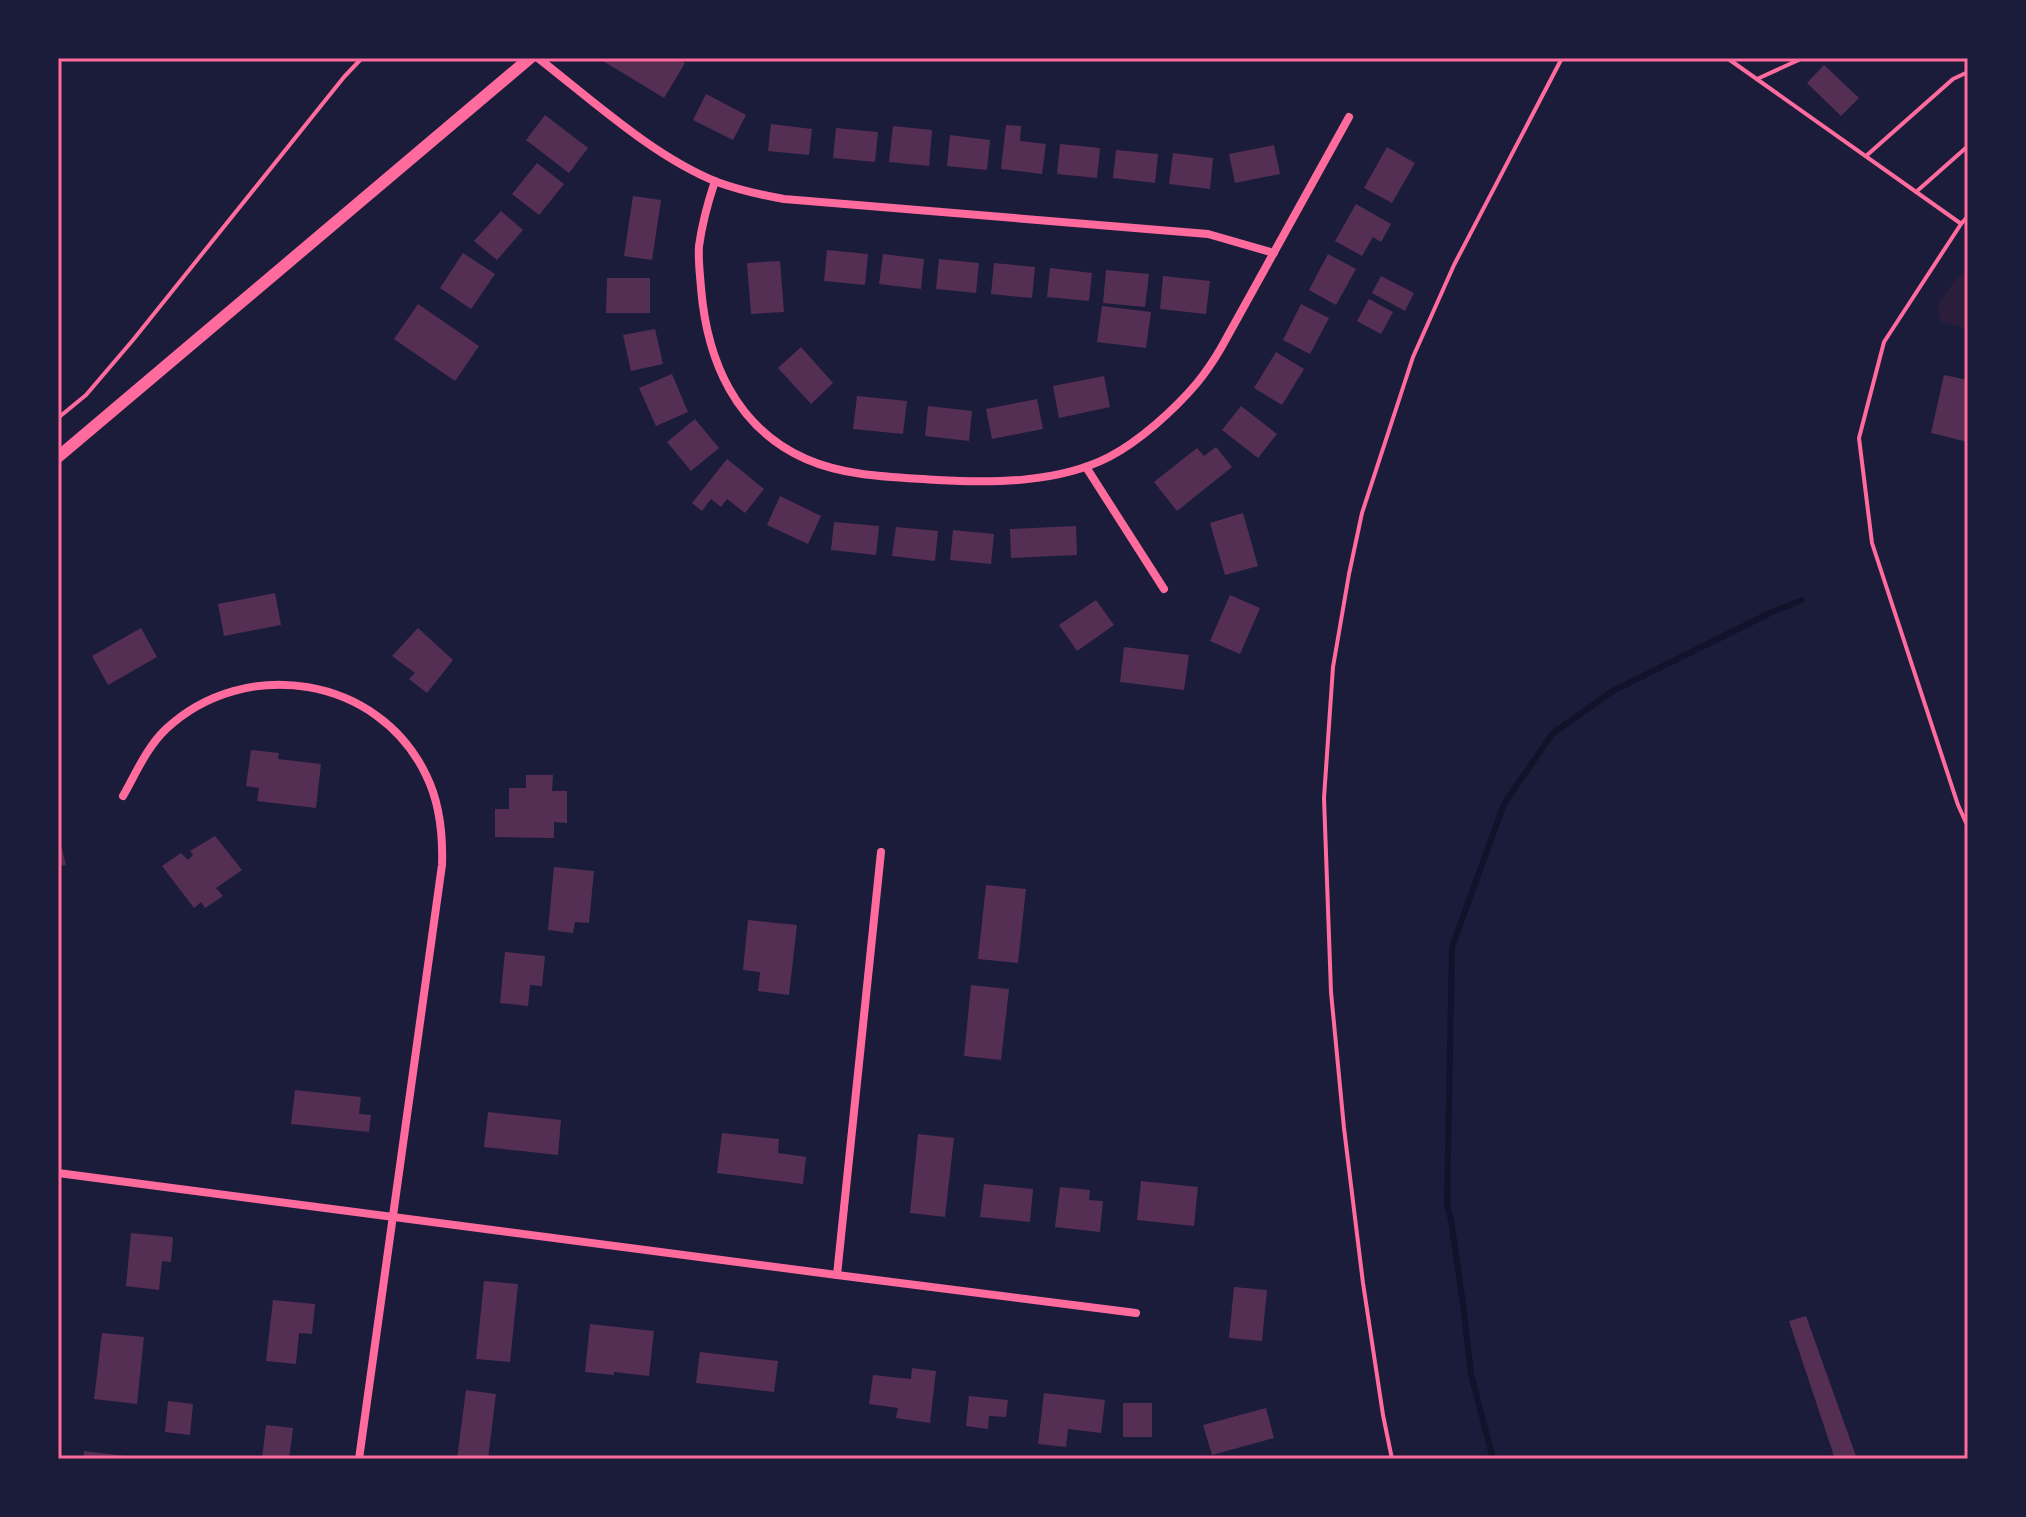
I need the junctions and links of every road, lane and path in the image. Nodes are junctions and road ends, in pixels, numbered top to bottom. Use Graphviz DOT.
graph roads {
  1 [pos="362,58"];
  2 [pos="530,58"];
  3 [pos="538,58"];
  4 [pos="1562,58"];
  5 [pos="1727,58"];
  6 [pos="1803,58"];
  7 [pos="1968,72"];
  8 [pos="1757,79"];
  9 [pos="1349,117"];
  10 [pos="1968,146"];
  11 [pos="1866,156"];
  12 [pos="715,181"];
  13 [pos="1916,192"];
  14 [pos="1968,216"];
  15 [pos="1961,224"];
  16 [pos="1274,253"];
  17 [pos="58,418"];
  18 [pos="58,457"];
  19 [pos="1086,467"];
  20 [pos="1164,589"];
  21 [pos="123,796"];
  22 [pos="1968,827"];
  23 [pos="881,852"];
  24 [pos="58,1173"];
  25 [pos="58,1181"];
  26 [pos="394,1216"];
  27 [pos="837,1275"];
  28 [pos="1136,1313"];
  29 [pos="359,1459"];
  30 [pos="1392,1459"];
  1 -- 17 [label="path"];
  2 -- 18 [label="main road"];
  3 -- 12 [label="street"];
  4 -- 30 [label="path"];
  5 -- 8 [label="lane"];
  6 -- 8 [label="lane"];
  7 -- 11 [label="lane"];
  8 -- 11 [label="lane"];
  9 -- 16 [label="street"];
  10 -- 13 [label="lane"];
  11 -- 13 [label="lane"];
  12 -- 16 [label="street"];
  12 -- 19 [label="street"];
  13 -- 15 [label="lane"];
  14 -- 15 [label="lane"];
  15 -- 22 [label="lane"];
  16 -- 19 [label="street"];
  19 -- 20 [label="street"];
  21 -- 26 [label="street"];
  23 -- 27 [label="street"];
  24 -- 25 [label="street"];
  24 -- 26 [label="street"];
  26 -- 27 [label="street"];
  26 -- 29 [label="street"];
  27 -- 28 [label="street"];
}
